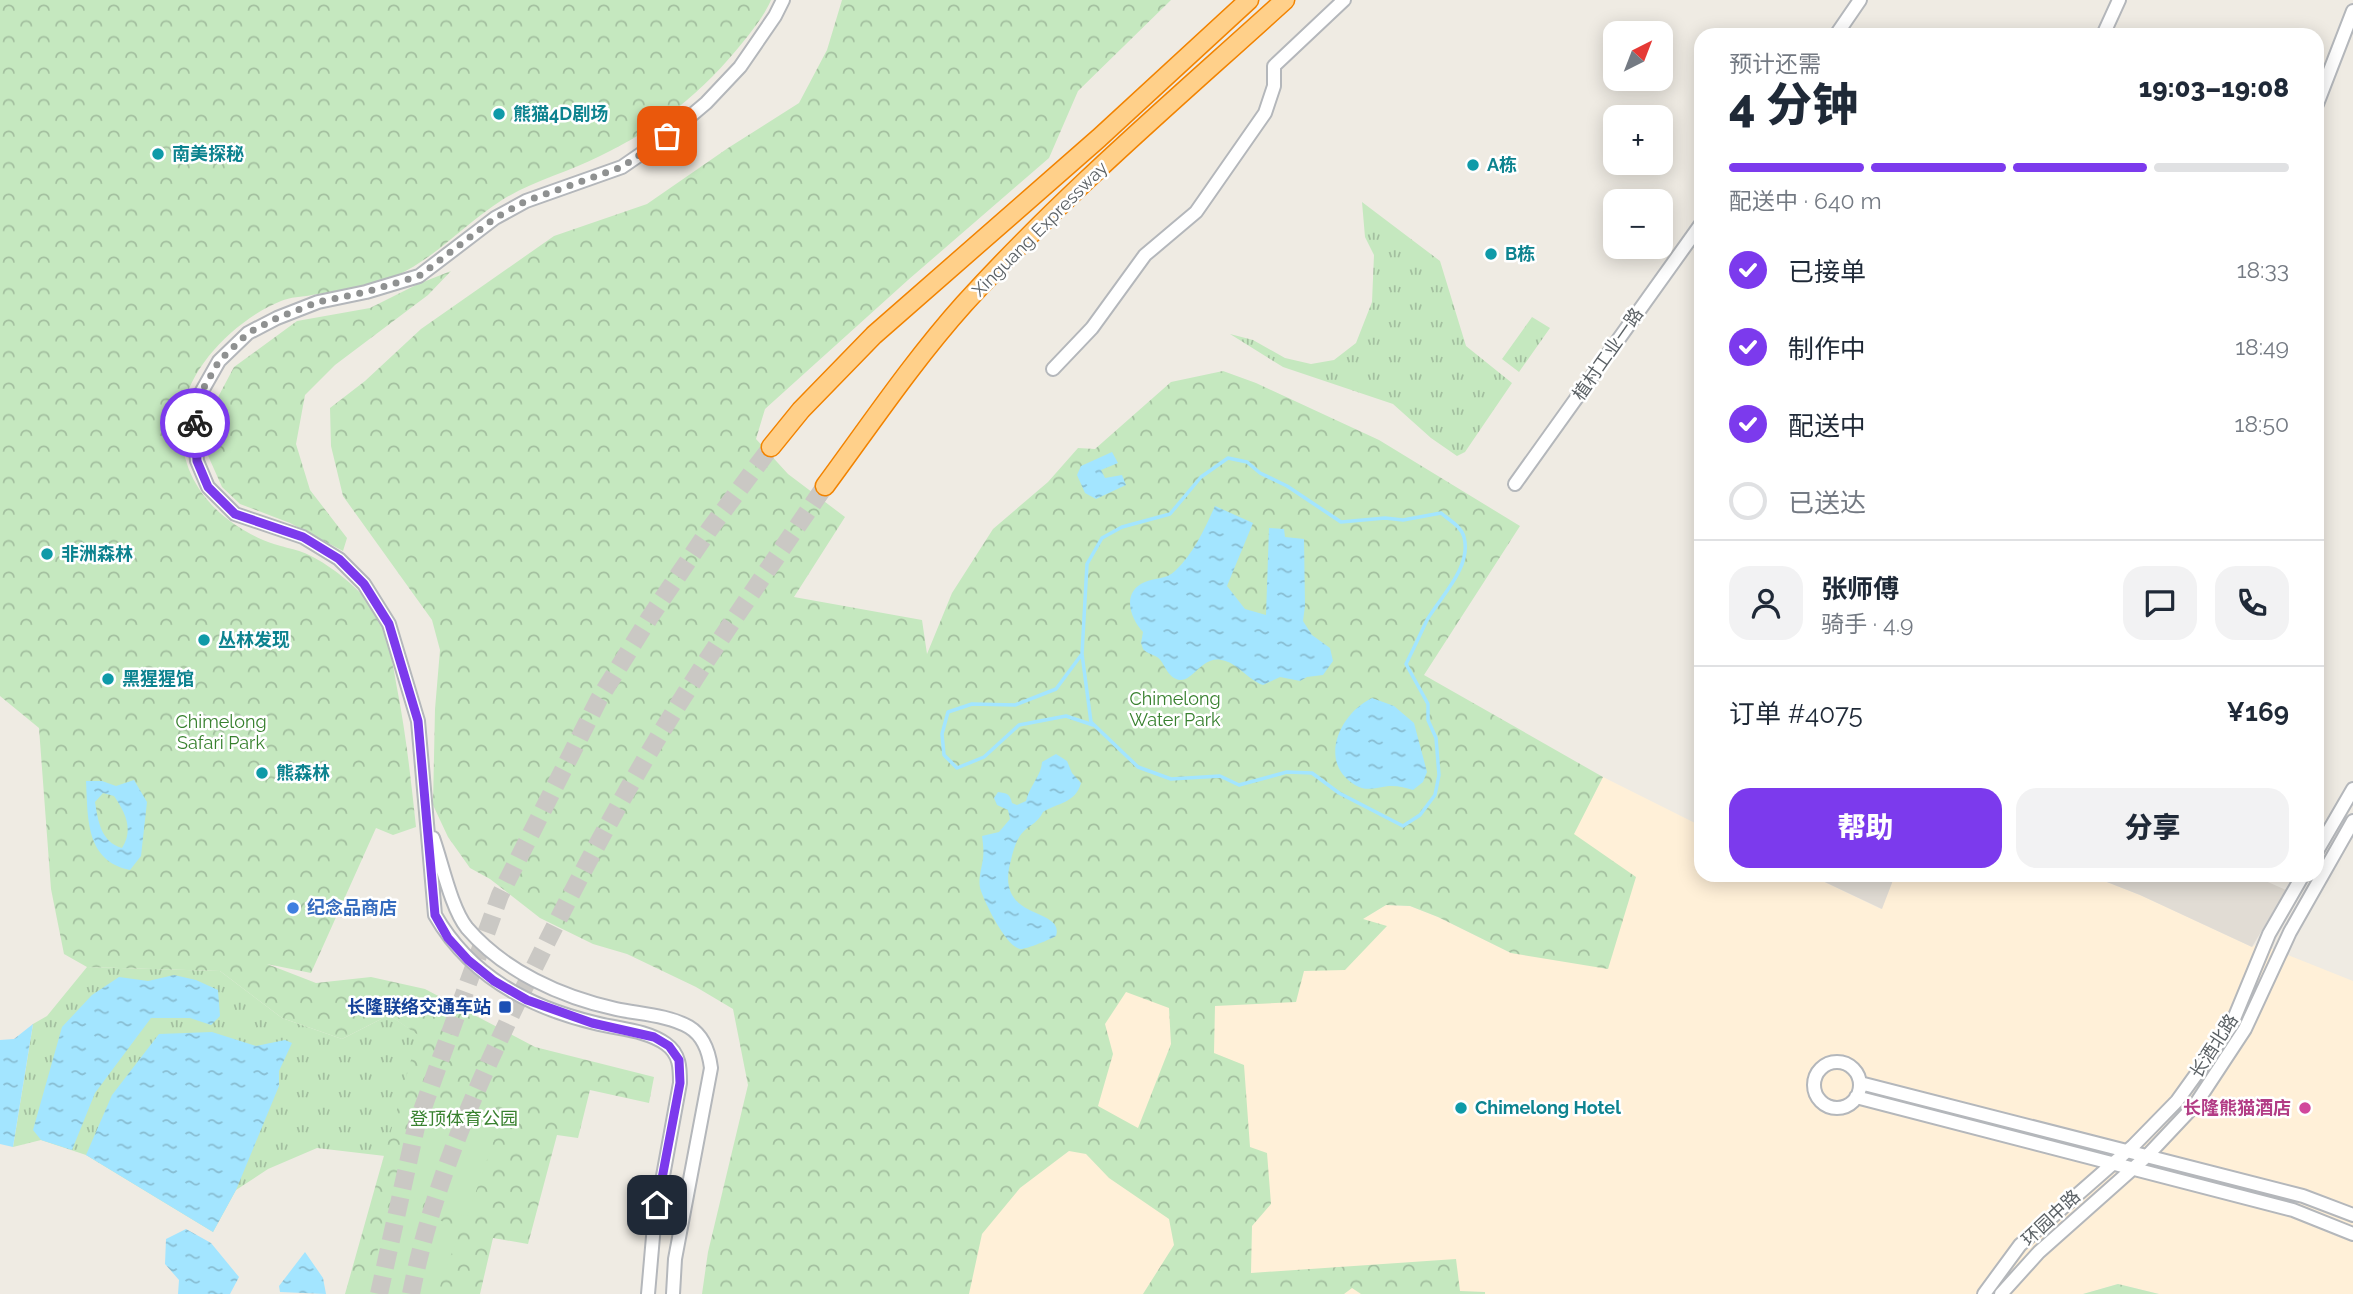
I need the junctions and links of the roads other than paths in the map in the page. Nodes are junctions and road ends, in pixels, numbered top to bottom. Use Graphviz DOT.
graph roads {
  1 [pos="783,0"];
  2 [pos="1249,0"];
  3 [pos="1285,0"];
  4 [pos="1344,0"];
  5 [pos="1860,0"];
  6 [pos="2119,0"];
  7 [pos="2353,11"];
  8 [pos="1841,28"];
  9 [pos="2106,28"];
  10 [pos="2324,86"];
  11 [pos="1694,234"];
  12 [pos="1054,369"];
  13 [pos="771,447"];
  14 [pos="1516,484"];
  15 [pos="825,486"];
  16 [pos="2353,789"];
  17 [pos="2353,821"];
  18 [pos="428,823"];
  19 [pos="2324,839"];
  20 [pos="2324,872"];
  21 [pos="2299,882"];
  22 [pos="2318,882"];
  23 [pos="1860,1083"];
  24 [pos="1856,1097"];
  25 [pos="2128,1151"];
  26 [pos="2147,1156"];
  27 [pos="2112,1164"];
  28 [pos="2133,1170"];
  29 [pos="2353,1215"];
  30 [pos="2353,1234"];
  31 [pos="648,1294"];
  32 [pos="673,1294"];
  33 [pos="1984,1294"];
  34 [pos="2001,1294"];
  1 -- 18 [label="street"];
  2 -- 13 [label="highway, Xinguang Expressway"];
  3 -- 15 [label="highway, Xinguang Expressway"];
  4 -- 12 [label="street"];
  5 -- 8 [label="street"];
  6 -- 9 [label="street"];
  7 -- 10 [label="street"];
  11 -- 14 [label="street, 植村工业一路"];
  16 -- 19 [label="street"];
  17 -- 20 [label="street, 长酒北路"];
  18 -- 31 [label="street"];
  18 -- 32 [label="street"];
  21 -- 25 [label="street, 长酒北路"];
  22 -- 26 [label="street, 长酒北路"];
  23 -- 24 [label="street"];
  23 -- 24 [label="street"];
  23 -- 25 [label="street"];
  24 -- 27 [label="street"];
  25 -- 26 [label="street"];
  25 -- 27 [label="street, 环园中路"];
  26 -- 28 [label="street, 环园中路"];
  26 -- 29 [label="street"];
  27 -- 28 [label="street"];
  27 -- 33 [label="street, 环园中路"];
  28 -- 30 [label="street"];
  28 -- 34 [label="street, 环园中路"];
}
